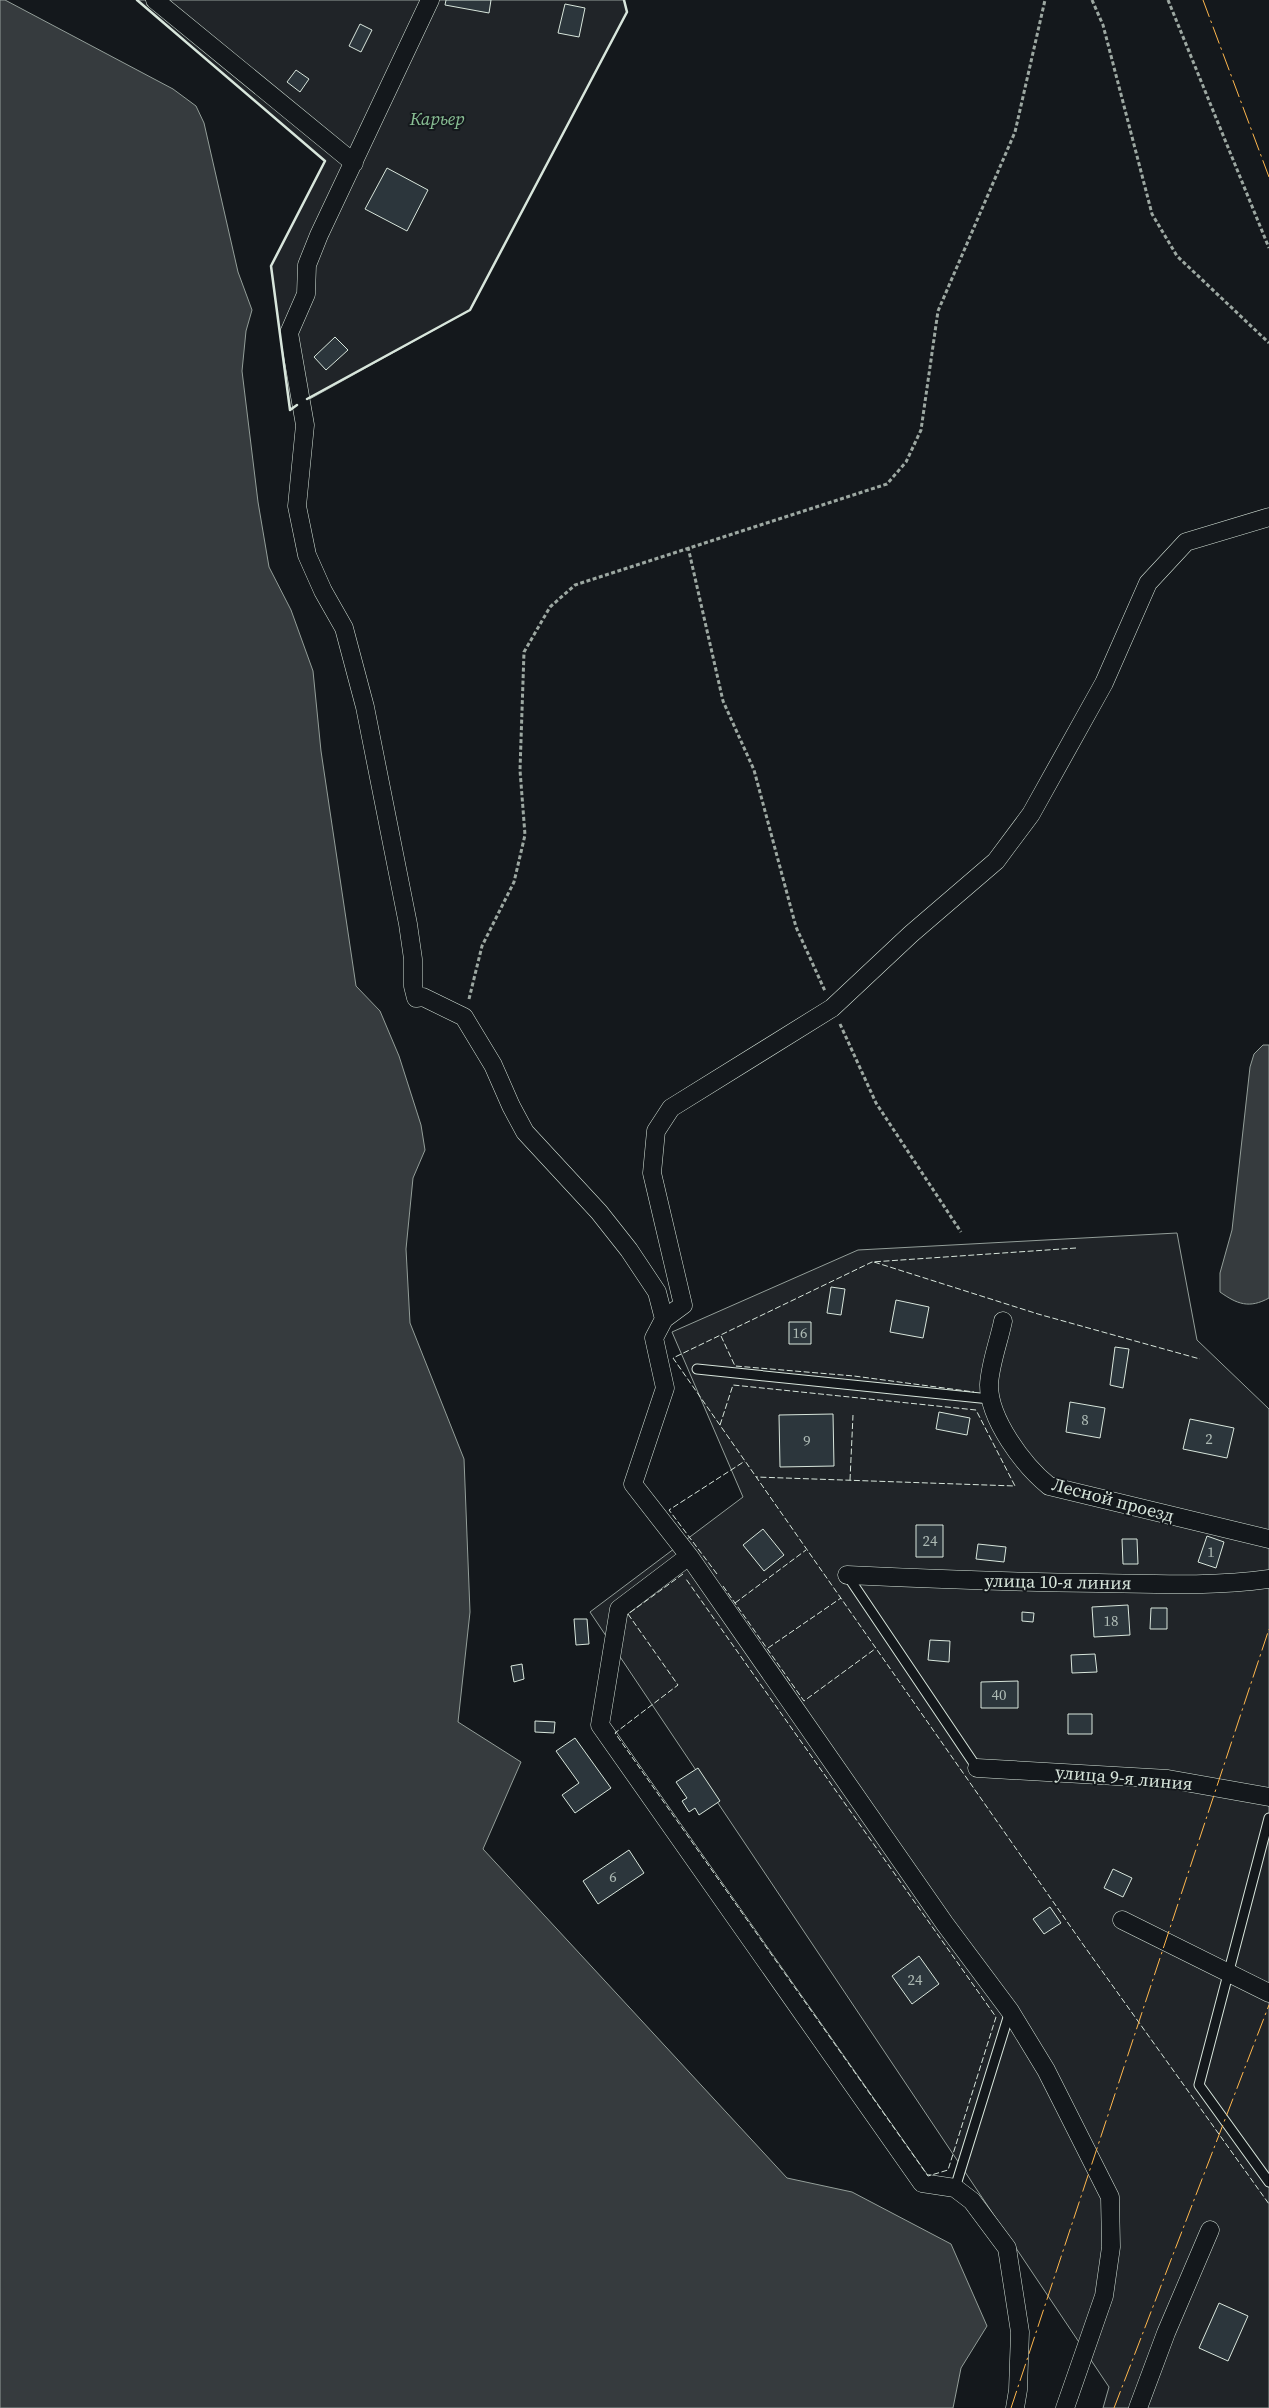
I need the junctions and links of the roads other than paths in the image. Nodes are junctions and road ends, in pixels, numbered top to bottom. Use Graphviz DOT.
graph roads {
  1 [pos="154,0"];
  2 [pos="430,0"];
  3 [pos="354,163"];
  4 [pos="1269,517"];
  5 [pos="664,1320"];
  6 [pos="1003,1320"];
  7 [pos="697,1369"];
  8 [pos="990,1399"];
  9 [pos="1269,1538"];
  10 [pos="689,1556"];
  11 [pos="847,1575"];
  12 [pos="1269,1579"];
  13 [pos="977,1768"];
  14 [pos="1269,1797"];
  15 [pos="1269,1818"];
  16 [pos="1122,1920"];
  17 [pos="1229,1971"];
  18 [pos="1269,1993"];
  19 [pos="1010,2011"];
  20 [pos="1269,2182"];
  21 [pos="955,2188"];
  22 [pos="1210,2230"];
  23 [pos="1015,2408"];
  24 [pos="1064,2408"];
  25 [pos="1138,2408"];
  1 -- 3 [label="street"];
  2 -- 3 [label="street"];
  3 -- 5 [label="street"];
  4 -- 5 [label="street"];
  5 -- 10 [label="street"];
  6 -- 8 [label="street, Лесной проезд"];
  7 -- 8 [label="lane"];
  8 -- 9 [label="street, Лесной проезд"];
  10 -- 19 [label="street"];
  10 -- 21 [label="street"];
  11 -- 12 [label="street, улица 10-я линия"];
  11 -- 13 [label="lane"];
  13 -- 14 [label="street, улица 9-я линия"];
  15 -- 17 [label="lane"];
  16 -- 17 [label="street"];
  17 -- 18 [label="street"];
  17 -- 20 [label="lane"];
  19 -- 21 [label="lane"];
  19 -- 24 [label="street"];
  21 -- 23 [label="street"];
  22 -- 25 [label="street"];
}
